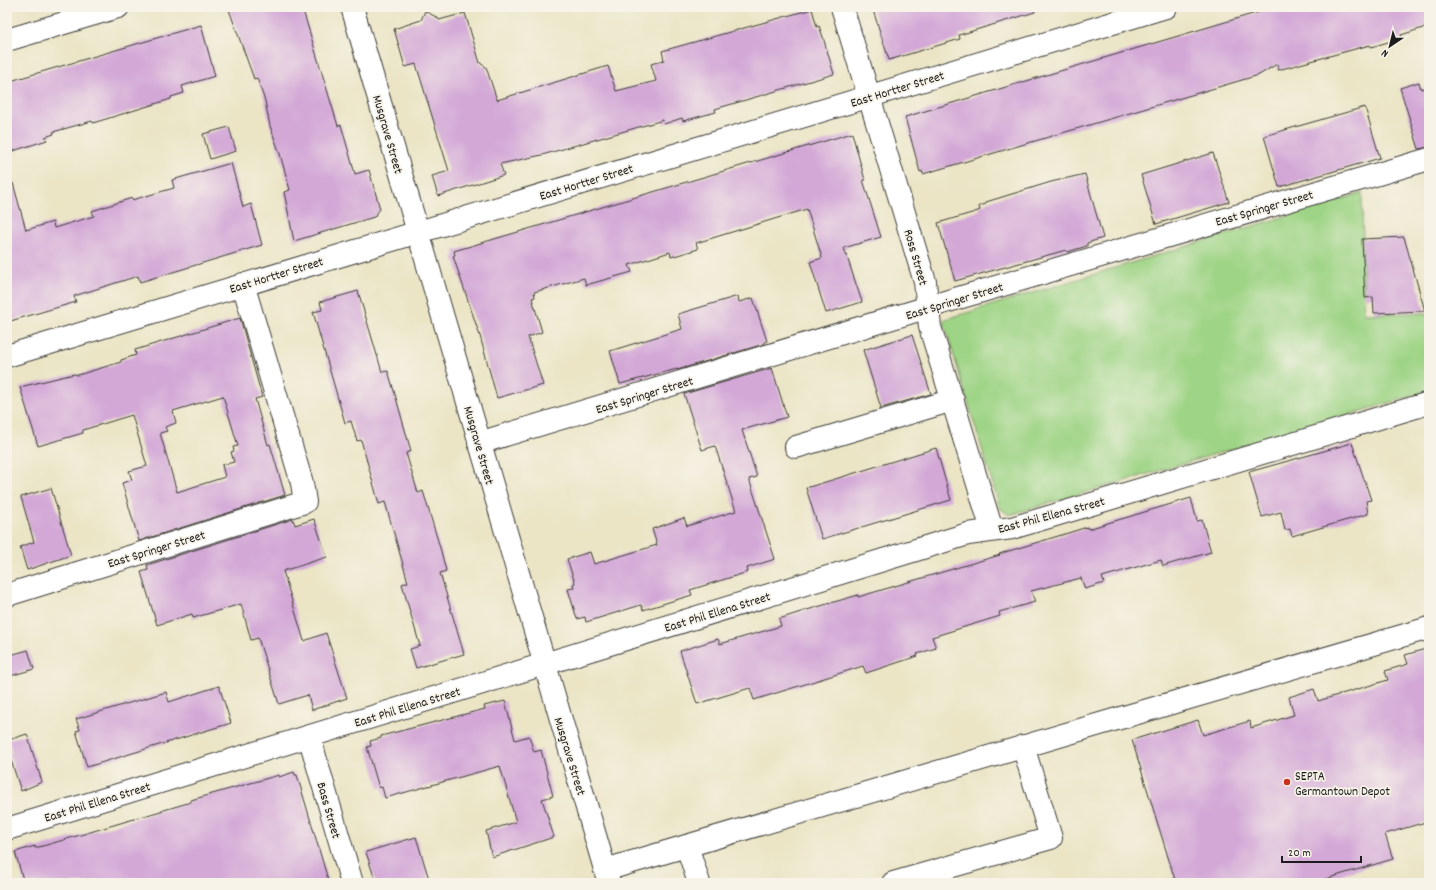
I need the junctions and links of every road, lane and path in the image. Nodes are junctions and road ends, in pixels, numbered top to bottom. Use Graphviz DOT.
graph roads {
  1 [pos="118,7"];
  2 [pos="352,7"];
  3 [pos="842,7"];
  4 [pos="1166,7"];
  5 [pos="7,40"];
  6 [pos="868,96"];
  7 [pos="1429,159"];
  8 [pos="417,232"];
  9 [pos="243,284"];
  10 [pos="928,309"];
  11 [pos="7,356"];
  12 [pos="953,400"];
  13 [pos="1429,403"];
  14 [pos="479,443"];
  15 [pos="796,447"];
  16 [pos="992,530"];
  17 [pos="7,595"];
  18 [pos="1429,628"];
  19 [pos="544,663"];
  20 [pos="309,736"];
  21 [pos="1023,746"];
  22 [pos="7,829"];
  23 [pos="687,846"];
  24 [pos="607,877"];
  25 [pos="352,883"];
  26 [pos="699,883"];
  27 [pos="893,883"];
  1 -- 5 [label="street"];
  2 -- 8 [label="street, Musgrave Street"];
  3 -- 6 [label="street, Ross Street"];
  4 -- 6 [label="street, East Hortter Street"];
  6 -- 8 [label="street, East Hortter Street"];
  6 -- 10 [label="street, Ross Street"];
  7 -- 10 [label="street, East Springer Street"];
  8 -- 9 [label="street, East Hortter Street"];
  8 -- 14 [label="street, Musgrave Street"];
  9 -- 11 [label="street, East Hortter Street"];
  9 -- 17 [label="street, East Springer Street"];
  10 -- 12 [label="street, Ross Street"];
  10 -- 14 [label="street, East Springer Street"];
  12 -- 15 [label="street"];
  12 -- 16 [label="street, Ross Street"];
  13 -- 16 [label="street, East Phil Ellena Street"];
  14 -- 19 [label="street, Musgrave Street"];
  16 -- 19 [label="street, East Phil Ellena Street"];
  18 -- 21 [label="street"];
  19 -- 20 [label="street, East Phil Ellena Street"];
  19 -- 24 [label="street, Musgrave Street"];
  20 -- 22 [label="street, East Phil Ellena Street"];
  20 -- 25 [label="street, Bass Street"];
  21 -- 23 [label="street"];
  21 -- 27 [label="street"];
  23 -- 24 [label="street"];
  23 -- 26 [label="street"];
}
